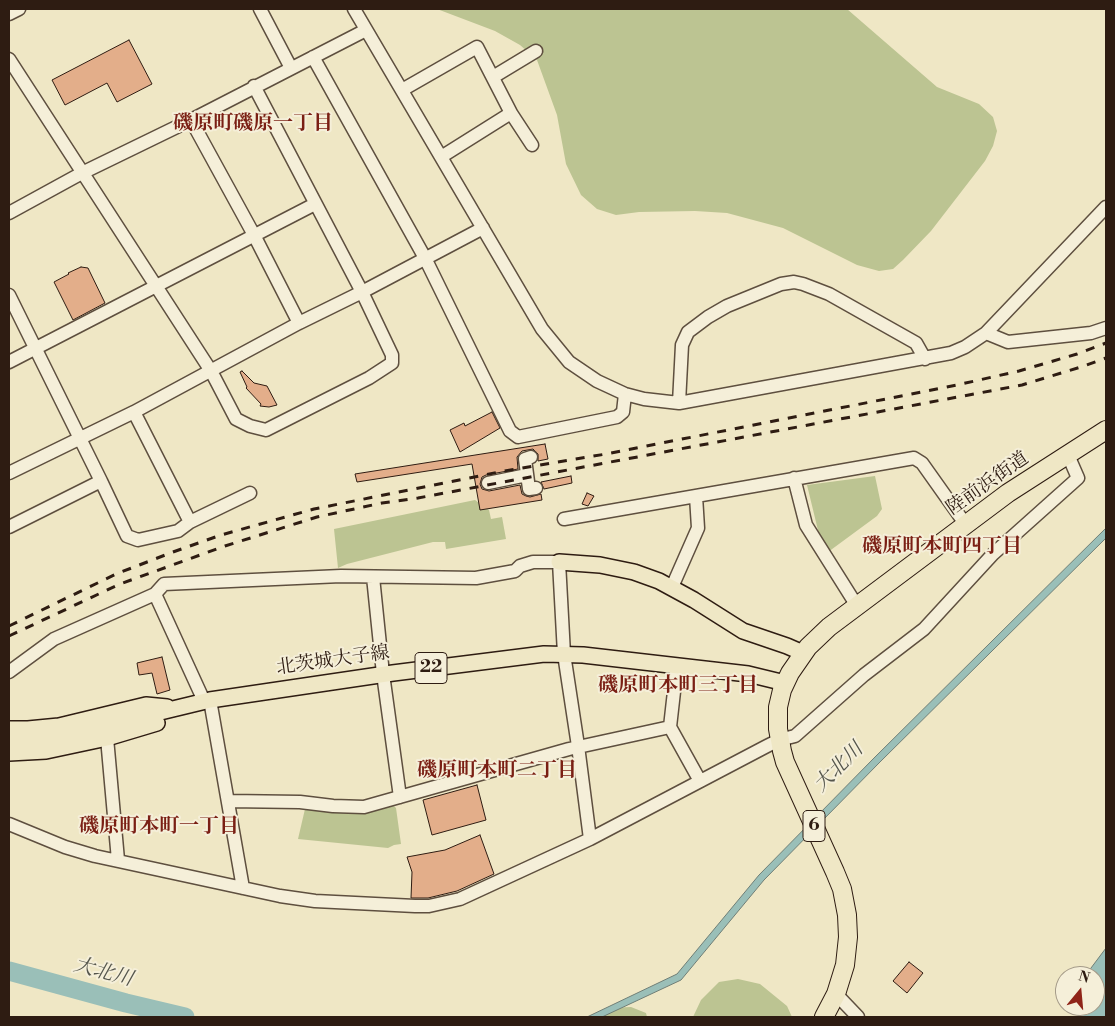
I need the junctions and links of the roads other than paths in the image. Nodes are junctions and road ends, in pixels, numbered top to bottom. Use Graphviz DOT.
graph roads {
  1 [pos="19,9"];
  2 [pos="260,9"];
  3 [pos="354,9"];
  4 [pos="9,14"];
  5 [pos="366,30"];
  6 [pos="536,52"];
  7 [pos="313,57"];
  8 [pos="9,59"];
  9 [pos="291,68"];
  10 [pos="493,78"];
  11 [pos="254,86"];
  12 [pos="402,90"];
  13 [pos="512,113"];
  14 [pos="191,120"];
  15 [pos="532,145"];
  16 [pos="441,156"];
  17 [pos="82,173"];
  18 [pos="315,204"];
  19 [pos="1106,207"];
  20 [pos="9,214"];
  21 [pos="483,228"];
  22 [pos="254,235"];
  23 [pos="426,258"];
  24 [pos="156,285"];
  25 [pos="362,292"];
  26 [pos="9,295"];
  27 [pos="299,323"];
  28 [pos="1106,328"];
  29 [pos="986,333"];
  30 [pos="35,348"];
  31 [pos="925,359"];
  32 [pos="9,362"];
  33 [pos="211,371"];
  34 [pos="625,394"];
  35 [pos="679,403"];
  36 [pos="134,412"];
  37 [pos="1106,430"];
  38 [pos="79,439"];
  39 [pos="1068,455"];
  40 [pos="529,459"];
  41 [pos="9,473"];
  42 [pos="794,478"];
  43 [pos="101,481"];
  44 [pos="488,483"];
  45 [pos="250,493"];
  46 [pos="696,496"];
  47 [pos="564,519"];
  48 [pos="190,522"];
  49 [pos="966,525"];
  50 [pos="9,527"];
  51 [pos="559,562"];
  52 [pos="373,578"];
  53 [pos="672,587"];
  54 [pos="156,594"];
  55 [pos="857,606"];
  56 [pos="802,653"];
  57 [pos="564,654"];
  58 [pos="677,665"];
  59 [pos="9,672"];
  60 [pos="383,674"];
  61 [pos="785,683"];
  62 [pos="207,700"];
  63 [pos="176,708"];
  64 [pos="670,727"];
  65 [pos="9,729"];
  66 [pos="107,738"];
  67 [pos="779,740"];
  68 [pos="9,741"];
  69 [pos="578,746"];
  70 [pos="9,753"];
  71 [pos="700,780"];
  72 [pos="400,797"];
  73 [pos="229,801"];
  74 [pos="9,824"];
  75 [pos="590,839"];
  76 [pos="118,860"];
  77 [pos="243,888"];
  78 [pos="836,994"];
  79 [pos="824,1017"];
  80 [pos="858,1017"];
  1 -- 4 [label="street"];
  2 -- 9 [label="street"];
  3 -- 5 [label="street"];
  5 -- 7 [label="street"];
  5 -- 12 [label="street"];
  6 -- 10 [label="street"];
  7 -- 9 [label="street"];
  7 -- 23 [label="street"];
  8 -- 17 [label="street"];
  9 -- 11 [label="street"];
  10 -- 12 [label="street"];
  10 -- 13 [label="street"];
  11 -- 14 [label="street"];
  11 -- 18 [label="street"];
  12 -- 16 [label="street"];
  13 -- 15 [label="street"];
  13 -- 16 [label="street"];
  14 -- 17 [label="street"];
  14 -- 22 [label="street"];
  16 -- 21 [label="street"];
  17 -- 20 [label="street"];
  17 -- 24 [label="street"];
  18 -- 22 [label="street"];
  18 -- 25 [label="street"];
  19 -- 29 [label="street"];
  21 -- 23 [label="street"];
  21 -- 34 [label="street"];
  22 -- 24 [label="street"];
  22 -- 27 [label="street"];
  23 -- 25 [label="street"];
  23 -- 34 [label="street"];
  24 -- 30 [label="street"];
  24 -- 33 [label="street"];
  25 -- 27 [label="street"];
  25 -- 33 [label="street"];
  26 -- 30 [label="street"];
  27 -- 33 [label="street"];
  28 -- 29 [label="street"];
  29 -- 31 [label="street"];
  30 -- 32 [label="street"];
  30 -- 38 [label="street"];
  31 -- 35 [label="street"];
  31 -- 35 [label="street"];
  33 -- 36 [label="street"];
  34 -- 35 [label="street"];
  36 -- 38 [label="street"];
  36 -- 48 [label="street"];
  37 -- 39 [label="highway, 陸前浜街道 / 6"];
  38 -- 41 [label="street"];
  38 -- 43 [label="street"];
  39 -- 49 [label="highway, 陸前浜街道 / 6"];
  39 -- 67 [label="street"];
  40 -- 44 [label="street"];
  42 -- 46 [label="street"];
  42 -- 49 [label="street"];
  42 -- 55 [label="street"];
  43 -- 48 [label="street"];
  43 -- 50 [label="street"];
  45 -- 48 [label="street"];
  46 -- 47 [label="street"];
  46 -- 53 [label="street"];
  49 -- 55 [label="highway, 陸前浜街道 / 6"];
  51 -- 52 [label="street"];
  51 -- 53 [label="main road"];
  51 -- 57 [label="street"];
  52 -- 54 [label="street"];
  52 -- 60 [label="street"];
  53 -- 56 [label="main road"];
  54 -- 59 [label="street"];
  54 -- 62 [label="street"];
  55 -- 56 [label="highway, 陸前浜街道 / 6"];
  56 -- 61 [label="highway, 陸前浜街道 / 6"];
  57 -- 58 [label="main road, 北茨城大子線 / 22"];
  57 -- 60 [label="main road, 北茨城大子線 / 22"];
  57 -- 69 [label="street"];
  58 -- 61 [label="main road, 北茨城大子線 / 22"];
  58 -- 64 [label="street"];
  60 -- 62 [label="main road, 北茨城大子線 / 22"];
  60 -- 72 [label="street"];
  61 -- 67 [label="highway, 陸前浜街道 / 6"];
  62 -- 63 [label="main road, 北茨城大子線 / 22"];
  62 -- 73 [label="street"];
  63 -- 65 [label="main road"];
  63 -- 66 [label="main road"];
  63 -- 68 [label="main road, 北茨城大子線 / 22"];
  64 -- 69 [label="street"];
  64 -- 71 [label="street"];
  66 -- 70 [label="main road"];
  66 -- 76 [label="street"];
  67 -- 71 [label="street"];
  67 -- 78 [label="highway, 陸前浜街道 / 6"];
  69 -- 72 [label="street"];
  69 -- 75 [label="street"];
  71 -- 75 [label="street"];
  72 -- 73 [label="street"];
  73 -- 77 [label="street"];
  74 -- 76 [label="street"];
  75 -- 77 [label="street"];
  76 -- 77 [label="street"];
  78 -- 79 [label="highway, 陸前浜街道 / 6"];
  78 -- 80 [label="street"];
}
